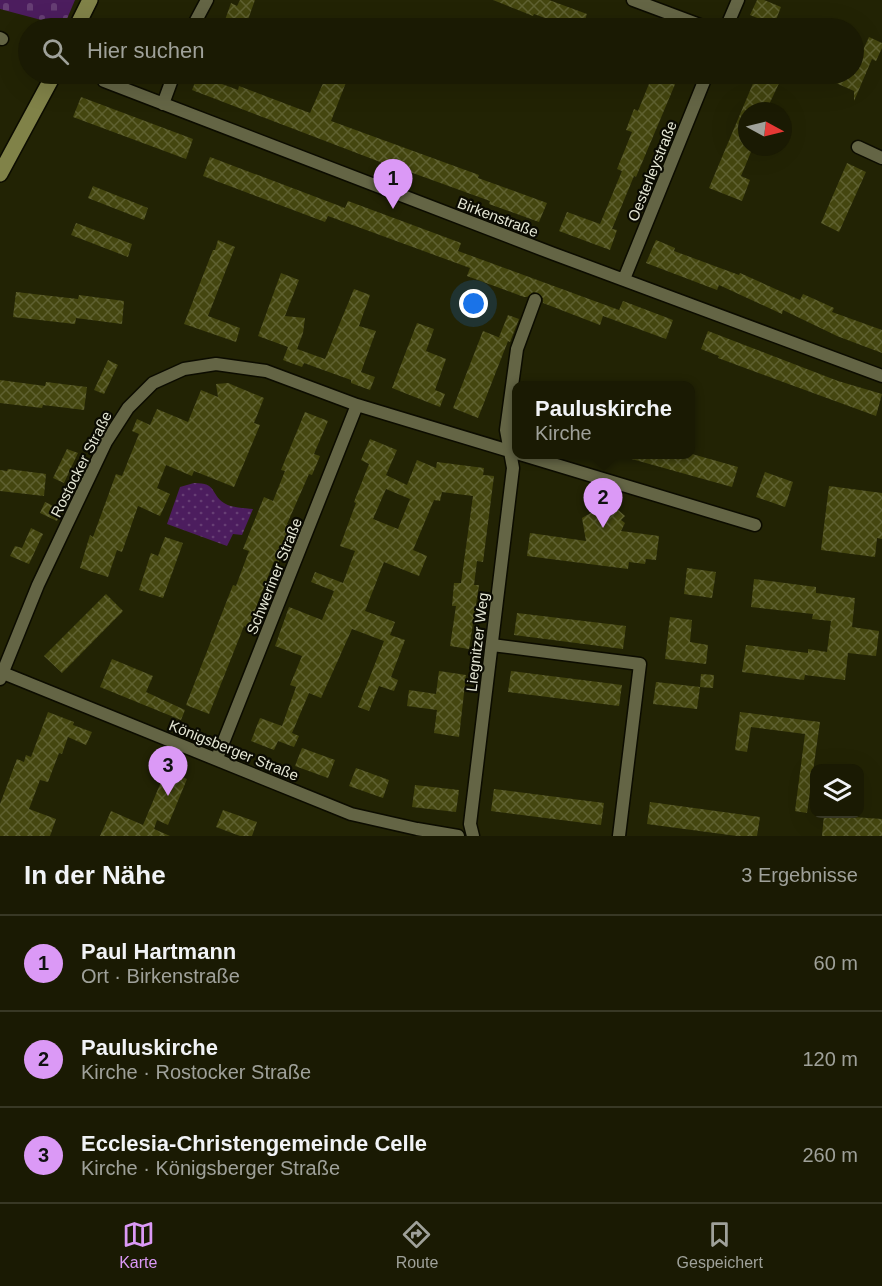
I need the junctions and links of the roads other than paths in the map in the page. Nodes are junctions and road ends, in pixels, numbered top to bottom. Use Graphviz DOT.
graph roads {
  1 [pos="90,0"];
  2 [pos="207,0"];
  3 [pos="633,0"];
  4 [pos="738,0"];
  5 [pos="81,18"];
  6 [pos="197,18"];
  7 [pos="681,18"];
  8 [pos="730,18"];
  9 [pos="49,84"];
  10 [pos="112,84"];
  11 [pos="170,84"];
  12 [pos="703,84"];
  13 [pos="163,104"];
  14 [pos="858,147"];
  15 [pos="882,158"];
  16 [pos="0,174"];
  17 [pos="624,279"];
  18 [pos="535,300"];
  19 [pos="882,376"];
  20 [pos="513,381"];
  21 [pos="512,386"];
  22 [pos="357,405"];
  23 [pos="512,445"];
  24 [pos="512,452"];
  25 [pos="514,459"];
  26 [pos="535,459"];
  27 [pos="755,525"];
  28 [pos="492,645"];
  29 [pos="1,676"];
  30 [pos="217,758"];
  31 [pos="458,836"];
  32 [pos="473,836"];
  33 [pos="619,836"];
  1 -- 5 [label="main road"];
  2 -- 6 [label="street"];
  3 -- 7 [label="street"];
  4 -- 8 [label="street"];
  9 -- 16 [label="main road"];
  10 -- 13 [label="street, Birkenstraße"];
  11 -- 13 [label="street"];
  12 -- 17 [label="street, Oesterleystraße"];
  13 -- 17 [label="street, Birkenstraße"];
  14 -- 15 [label="street"];
  17 -- 19 [label="street, Birkenstraße"];
  18 -- 20 [label="street"];
  21 -- 23 [label="street"];
  22 -- 24 [label="street, Rostocker Straße"];
  22 -- 29 [label="street, Rostocker Straße"];
  22 -- 30 [label="street, Schweriner Straße"];
  25 -- 28 [label="street, Liegnitzer Weg"];
  26 -- 27 [label="street, Rostocker Straße"];
  28 -- 32 [label="street, Liegnitzer Weg"];
  28 -- 33 [label="street"];
  29 -- 30 [label="street, Königsberger Straße"];
  30 -- 31 [label="street, Königsberger Straße"];
}
